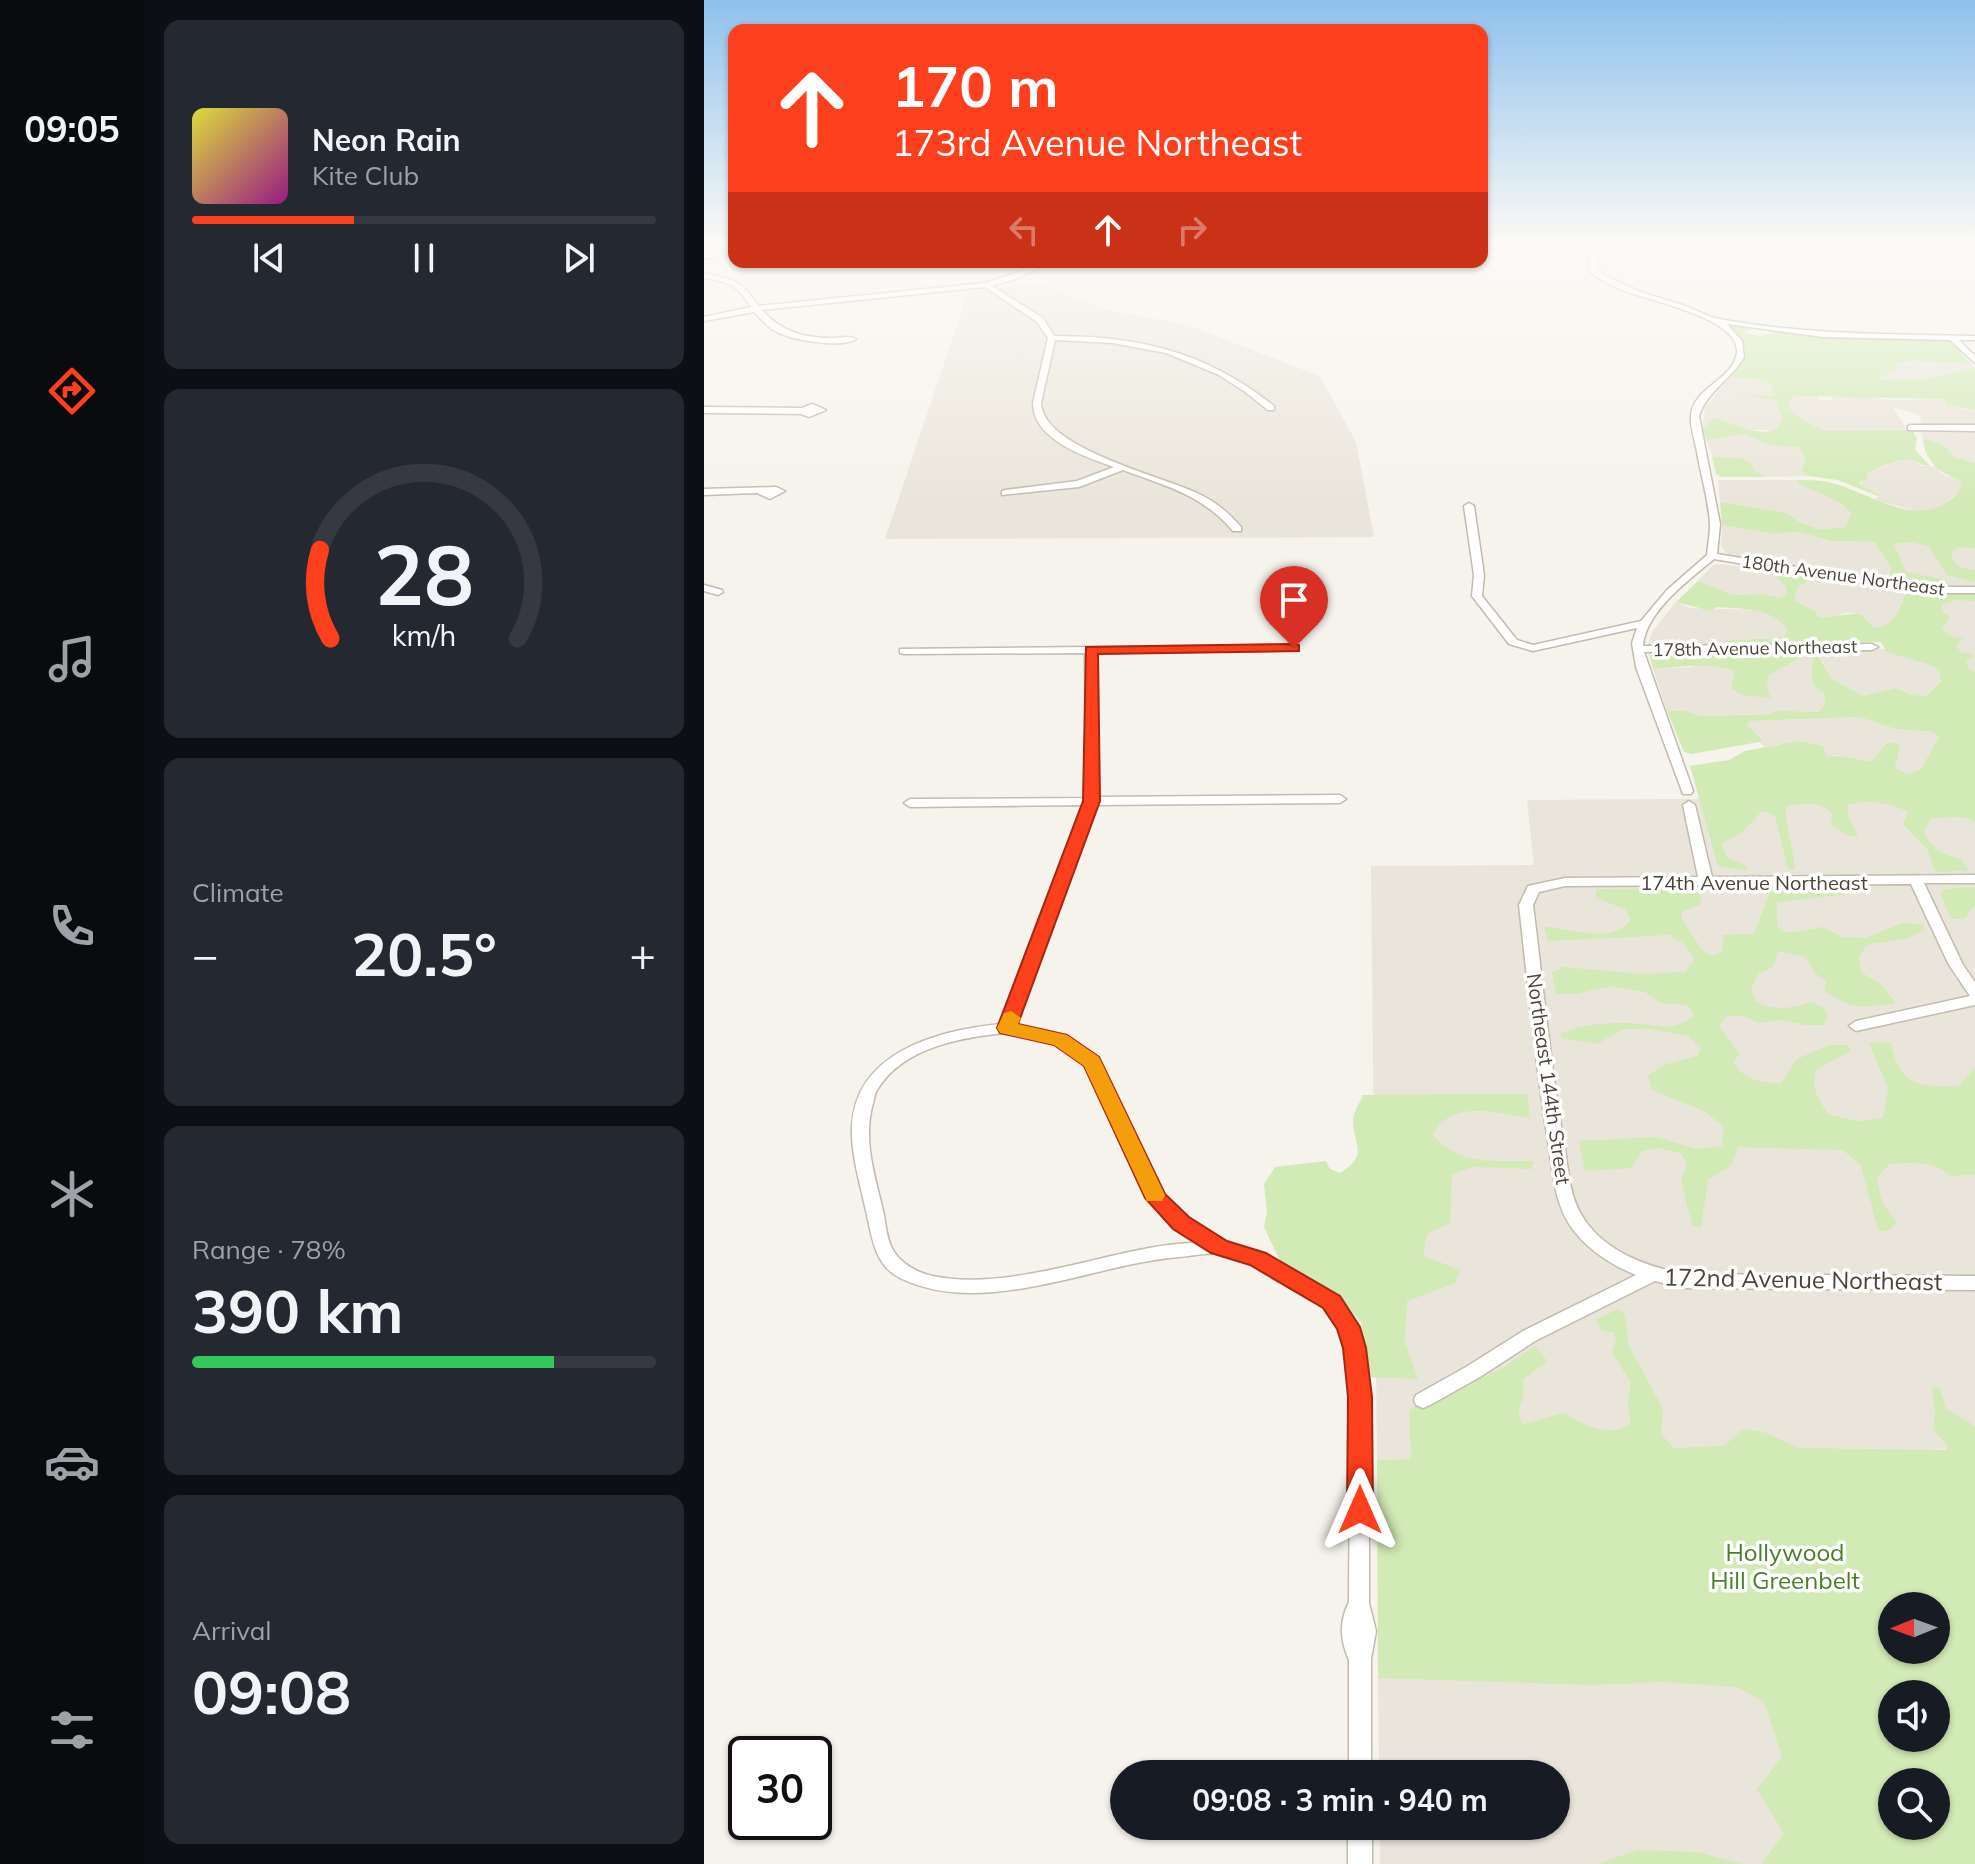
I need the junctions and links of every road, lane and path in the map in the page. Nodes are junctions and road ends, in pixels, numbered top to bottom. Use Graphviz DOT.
graph roads {
  1 [pos="784,331"];
  2 [pos="1047,331"];
  3 [pos="1730,331"];
  4 [pos="1790,331"];
  5 [pos="1052,338"];
  6 [pos="1953,338"];
  7 [pos="1975,338"];
  8 [pos="837,339"];
  9 [pos="1975,361"];
  10 [pos="1271,408"];
  11 [pos="704,410"];
  12 [pos="803,411"];
  13 [pos="1911,428"];
  14 [pos="1975,428"];
  15 [pos="1121,468"];
  16 [pos="704,492"];
  17 [pos="761,492"];
  18 [pos="1005,493"];
  19 [pos="1469,506"];
  20 [pos="1237,529"];
  21 [pos="1712,556"];
  22 [pos="704,588"];
  23 [pos="1975,590"];
  24 [pos="718,592"];
  25 [pos="1645,623"];
  26 [pos="1872,647"];
  27 [pos="1294,648"];
  28 [pos="1638,649"];
  29 [pos="1091,650"];
  30 [pos="904,651"];
  31 [pos="1340,799"];
  32 [pos="1092,801"];
  33 [pos="910,803"];
  34 [pos="1975,879"];
  35 [pos="1706,882"];
  36 [pos="1917,882"];
  37 [pos="1533,889"];
  38 [pos="1975,993"];
  39 [pos="1975,1000"];
  40 [pos="1856,1026"];
  41 [pos="1007,1028"];
  42 [pos="1219,1247"];
  43 [pos="1653,1274"];
  44 [pos="1975,1283"];
  45 [pos="1423,1400"];
  46 [pos="1360,1760"];
  47 [pos="1360,1840"];
  48 [pos="1360,1864"];
  1 -- 8 [label="street"];
  2 -- 5 [label="street"];
  3 -- 21 [label="street"];
  4 -- 6 [label="street"];
  5 -- 10 [label="street"];
  5 -- 15 [label="street"];
  6 -- 7 [label="street"];
  6 -- 9 [label="street"];
  11 -- 12 [label="street"];
  13 -- 14 [label="street"];
  15 -- 18 [label="street"];
  15 -- 20 [label="street"];
  16 -- 17 [label="street"];
  19 -- 25 [label="street"];
  21 -- 23 [label="street, 180th Avenue Northeast"];
  21 -- 25 [label="street"];
  22 -- 24 [label="street"];
  25 -- 28 [label="street"];
  26 -- 28 [label="street, 178th Avenue Northeast"];
  27 -- 29 [label="street"];
  28 -- 35 [label="street"];
  29 -- 30 [label="street"];
  29 -- 32 [label="street"];
  31 -- 32 [label="street"];
  32 -- 33 [label="street"];
  32 -- 41 [label="street"];
  34 -- 36 [label="street, 174th Avenue Northeast"];
  35 -- 36 [label="street, 174th Avenue Northeast"];
  35 -- 37 [label="street, 174th Avenue Northeast"];
  36 -- 38 [label="street"];
  37 -- 43 [label="street, Northeast 144th Street"];
  39 -- 40 [label="street"];
  41 -- 42 [label="street"];
  41 -- 42 [label="street"];
  42 -- 46 [label="street"];
  43 -- 44 [label="street, 172nd Avenue Northeast"];
  43 -- 45 [label="street, 172nd Avenue Northeast"];
  47 -- 48 [label="street"];
}
